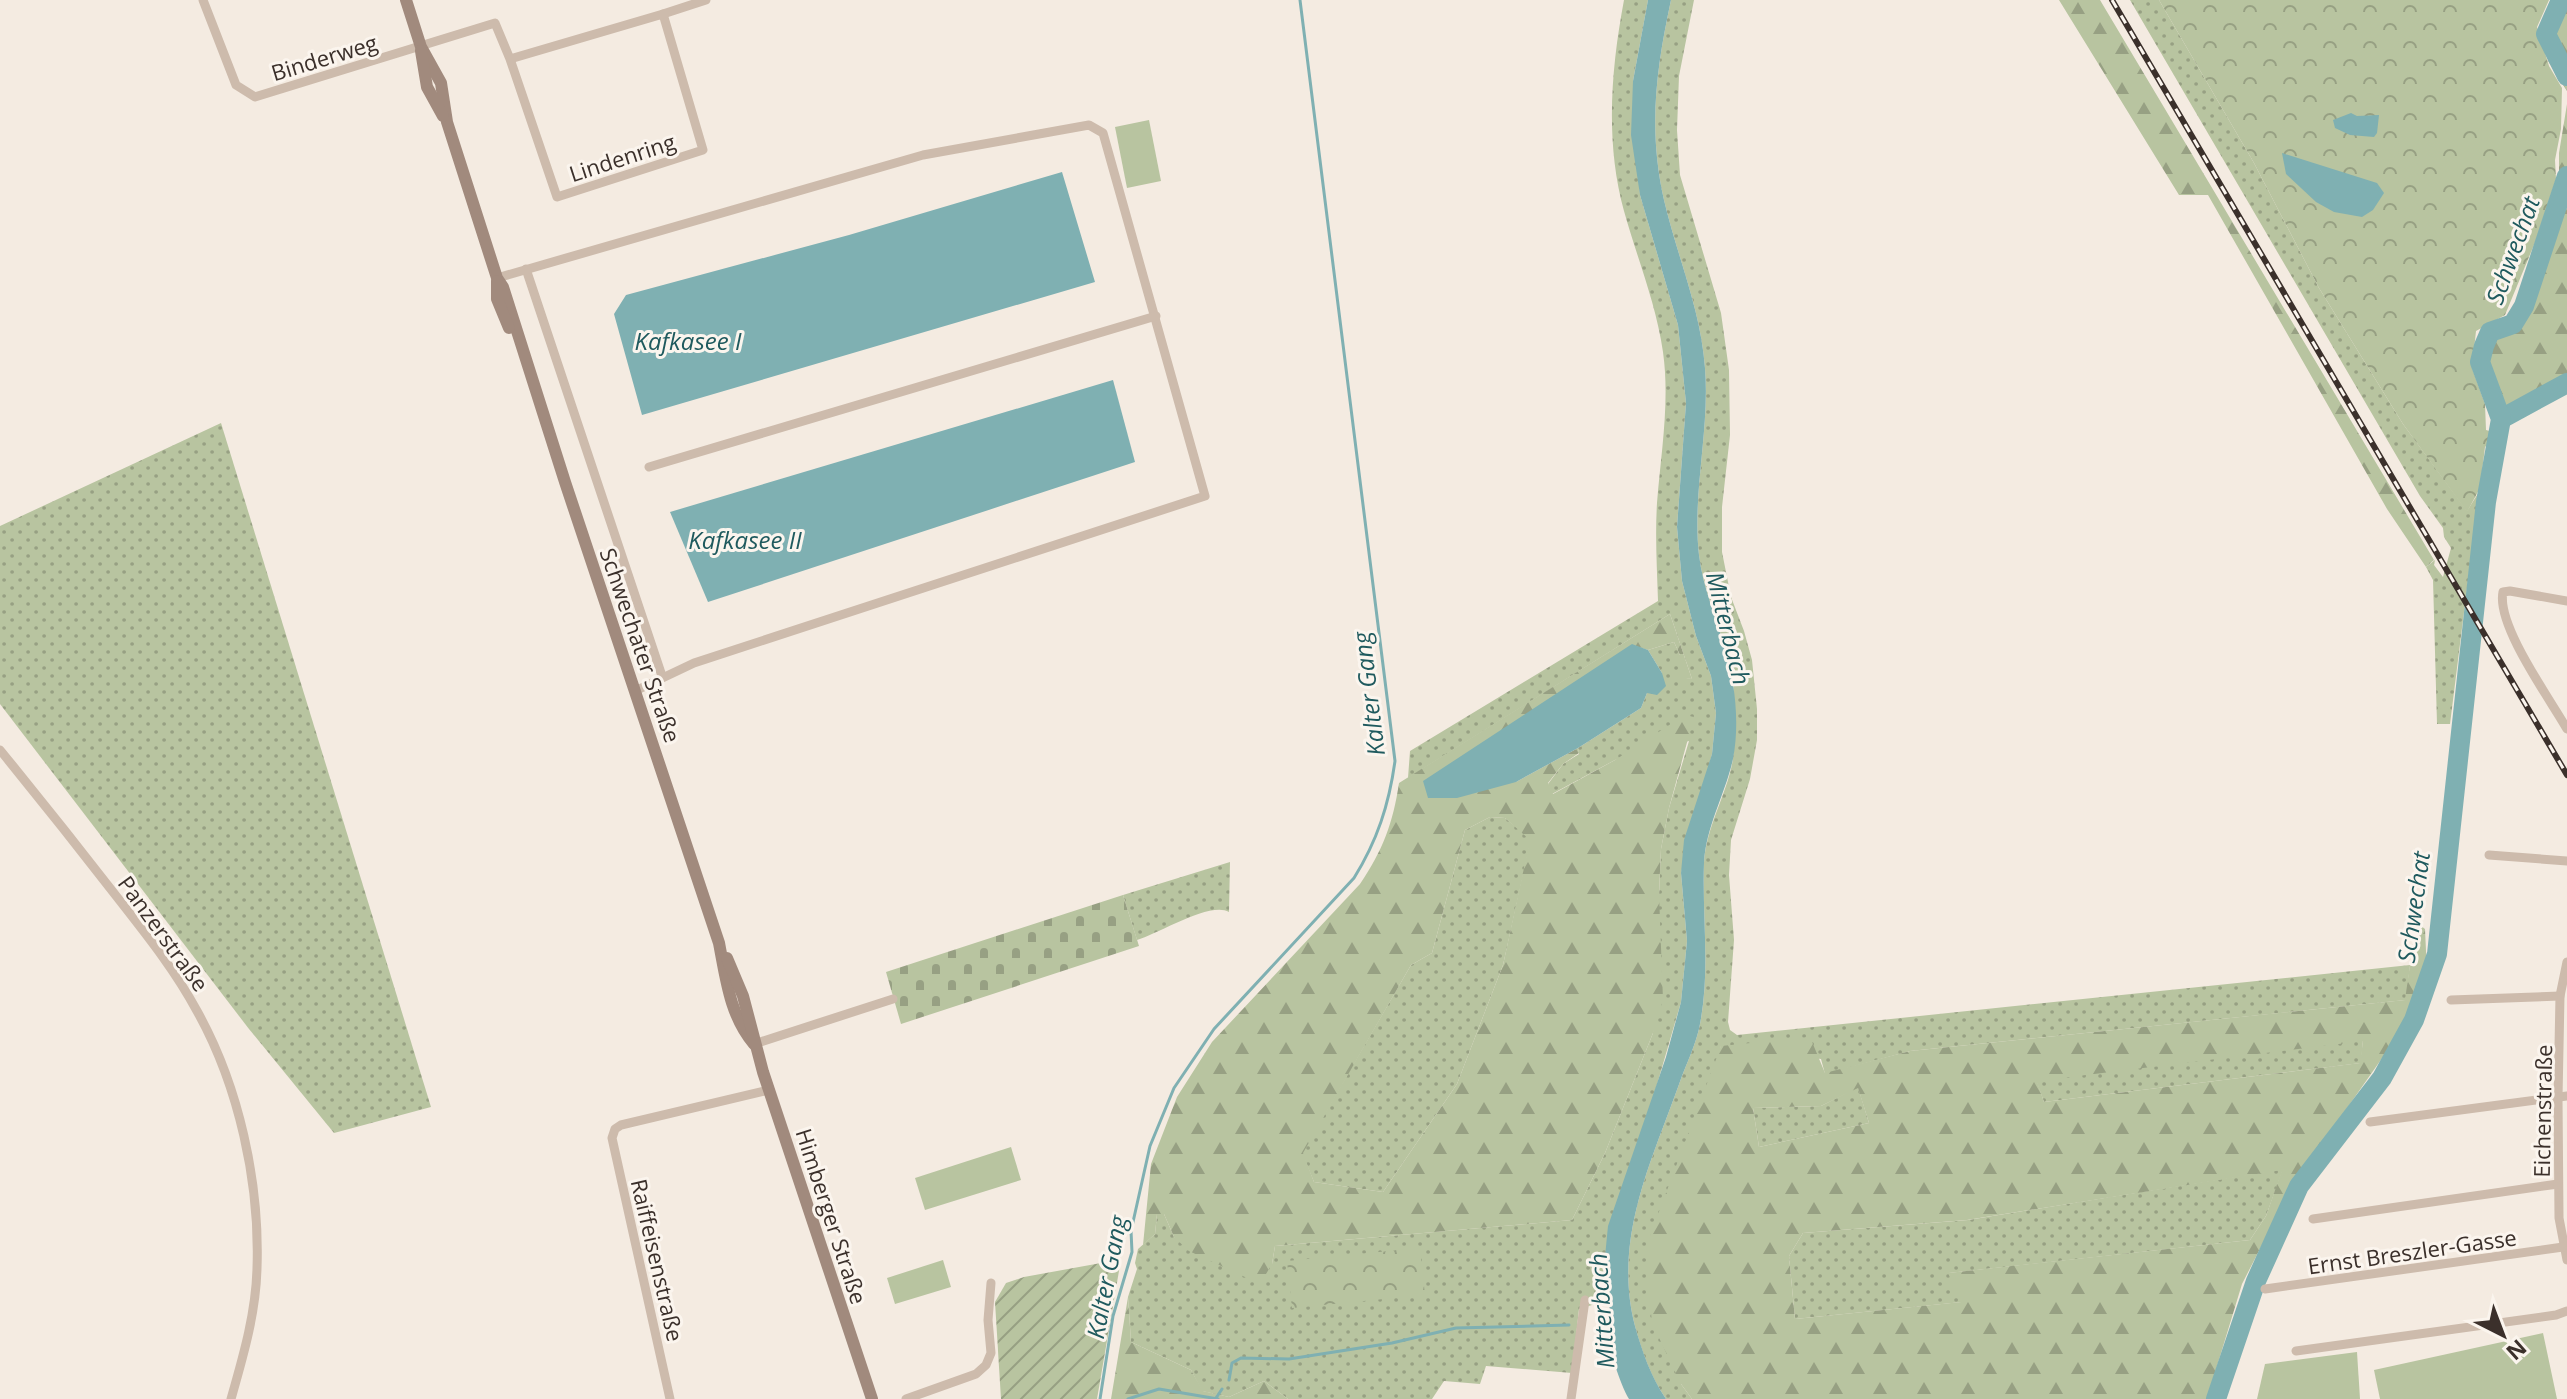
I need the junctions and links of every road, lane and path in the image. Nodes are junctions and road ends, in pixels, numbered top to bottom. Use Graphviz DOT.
graph roads {
  1 [pos="203,0"];
  2 [pos="406,0"];
  3 [pos="706,0"];
  4 [pos="663,14"];
  5 [pos="421,47"];
  6 [pos="510,59"];
  7 [pos="526,269"];
  8 [pos="497,278"];
  9 [pos="1156,316"];
  10 [pos="649,467"];
  11 [pos="2567,601"];
  12 [pos="662,676"];
  13 [pos="635,691"];
  14 [pos="2567,729"];
  15 [pos="0,750"];
  16 [pos="2489,855"];
  17 [pos="2567,861"];
  18 [pos="2567,962"];
  19 [pos="2560,996"];
  20 [pos="893,999"];
  21 [pos="2451,1000"];
  22 [pos="754,1044"];
  23 [pos="769,1090"];
  24 [pos="2563,1097"];
  25 [pos="2370,1122"];
  26 [pos="2558,1184"];
  27 [pos="2313,1219"];
  28 [pos="2563,1247"];
  29 [pos="2567,1260"];
  30 [pos="991,1283"];
  31 [pos="2265,1289"];
  32 [pos="1585,1300"];
  33 [pos="2567,1311"];
  34 [pos="2296,1351"];
  35 [pos="231,1399"];
  36 [pos="670,1399"];
  37 [pos="872,1399"];
  38 [pos="906,1399"];
  39 [pos="1571,1399"];
  1 -- 5 [label="street, Binderweg"];
  2 -- 5 [label="main road, Schwechater Straße"];
  3 -- 4 [label="street"];
  4 -- 6 [label="street"];
  4 -- 6 [label="street, Lindenring"];
  5 -- 6 [label="street, Lindenring"];
  5 -- 8 [label="main road, Schwechater Straße"];
  7 -- 8 [label="street"];
  7 -- 9 [label="street"];
  7 -- 12 [label="street"];
  8 -- 13 [label="main road, Schwechater Straße"];
  9 -- 10 [label="street"];
  9 -- 12 [label="street"];
  11 -- 14 [label="street"];
  12 -- 13 [label="street"];
  13 -- 22 [label="main road, Schwechater Straße"];
  15 -- 35 [label="street, Panzerstraße"];
  16 -- 17 [label="street"];
  18 -- 19 [label="street, Eichenstraße"];
  19 -- 21 [label="street"];
  19 -- 24 [label="street, Eichenstraße"];
  20 -- 22 [label="street"];
  22 -- 23 [label="main road, Himberger Straße"];
  23 -- 36 [label="street, Raiffeisenstraße"];
  23 -- 37 [label="main road, Himberger Straße"];
  24 -- 25 [label="street"];
  24 -- 26 [label="street, Eichenstraße"];
  26 -- 27 [label="street"];
  26 -- 28 [label="street, Eichenstraße"];
  28 -- 29 [label="street, Eichenstraße"];
  28 -- 31 [label="street, Ernst Breszler-Gasse"];
  30 -- 38 [label="street"];
  32 -- 39 [label="street"];
  33 -- 34 [label="street"];
}
